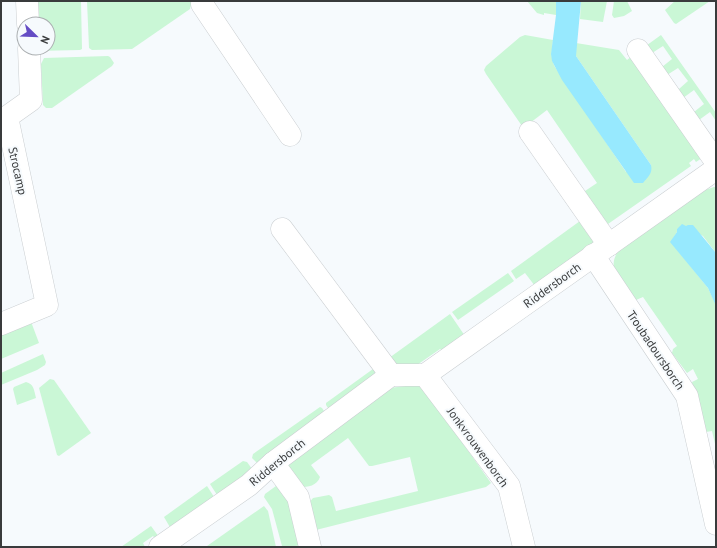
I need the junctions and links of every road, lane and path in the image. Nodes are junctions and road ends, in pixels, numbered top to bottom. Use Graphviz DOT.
graph roads {
  1 [pos="28,1"];
  2 [pos="203,1"];
  3 [pos="28,16"];
  4 [pos="638,50"];
  5 [pos="29,56"];
  6 [pos="4,117"];
  7 [pos="530,132"];
  8 [pos="290,135"];
  9 [pos="716,162"];
  10 [pos="716,169"];
  11 [pos="282,229"];
  12 [pos="601,250"];
  13 [pos="1,324"];
  14 [pos="391,375"];
  15 [pos="425,375"];
  16 [pos="273,463"];
  17 [pos="716,524"];
  18 [pos="160,547"];
  19 [pos="310,547"];
  20 [pos="524,547"];
  1 -- 3 [label="street"];
  2 -- 8 [label="street"];
  4 -- 9 [label="street"];
  5 -- 6 [label="street, Strocamp"];
  6 -- 13 [label="street, Strocamp"];
  7 -- 12 [label="street"];
  10 -- 12 [label="street, Riddersborch"];
  11 -- 14 [label="street"];
  12 -- 15 [label="street, Riddersborch"];
  12 -- 17 [label="street, Troubadoursborch"];
  14 -- 15 [label="street"];
  14 -- 16 [label="street, Riddersborch"];
  15 -- 20 [label="street, Jonkvrouwenborch"];
  16 -- 18 [label="street, Riddersborch"];
  16 -- 19 [label="street"];
}
